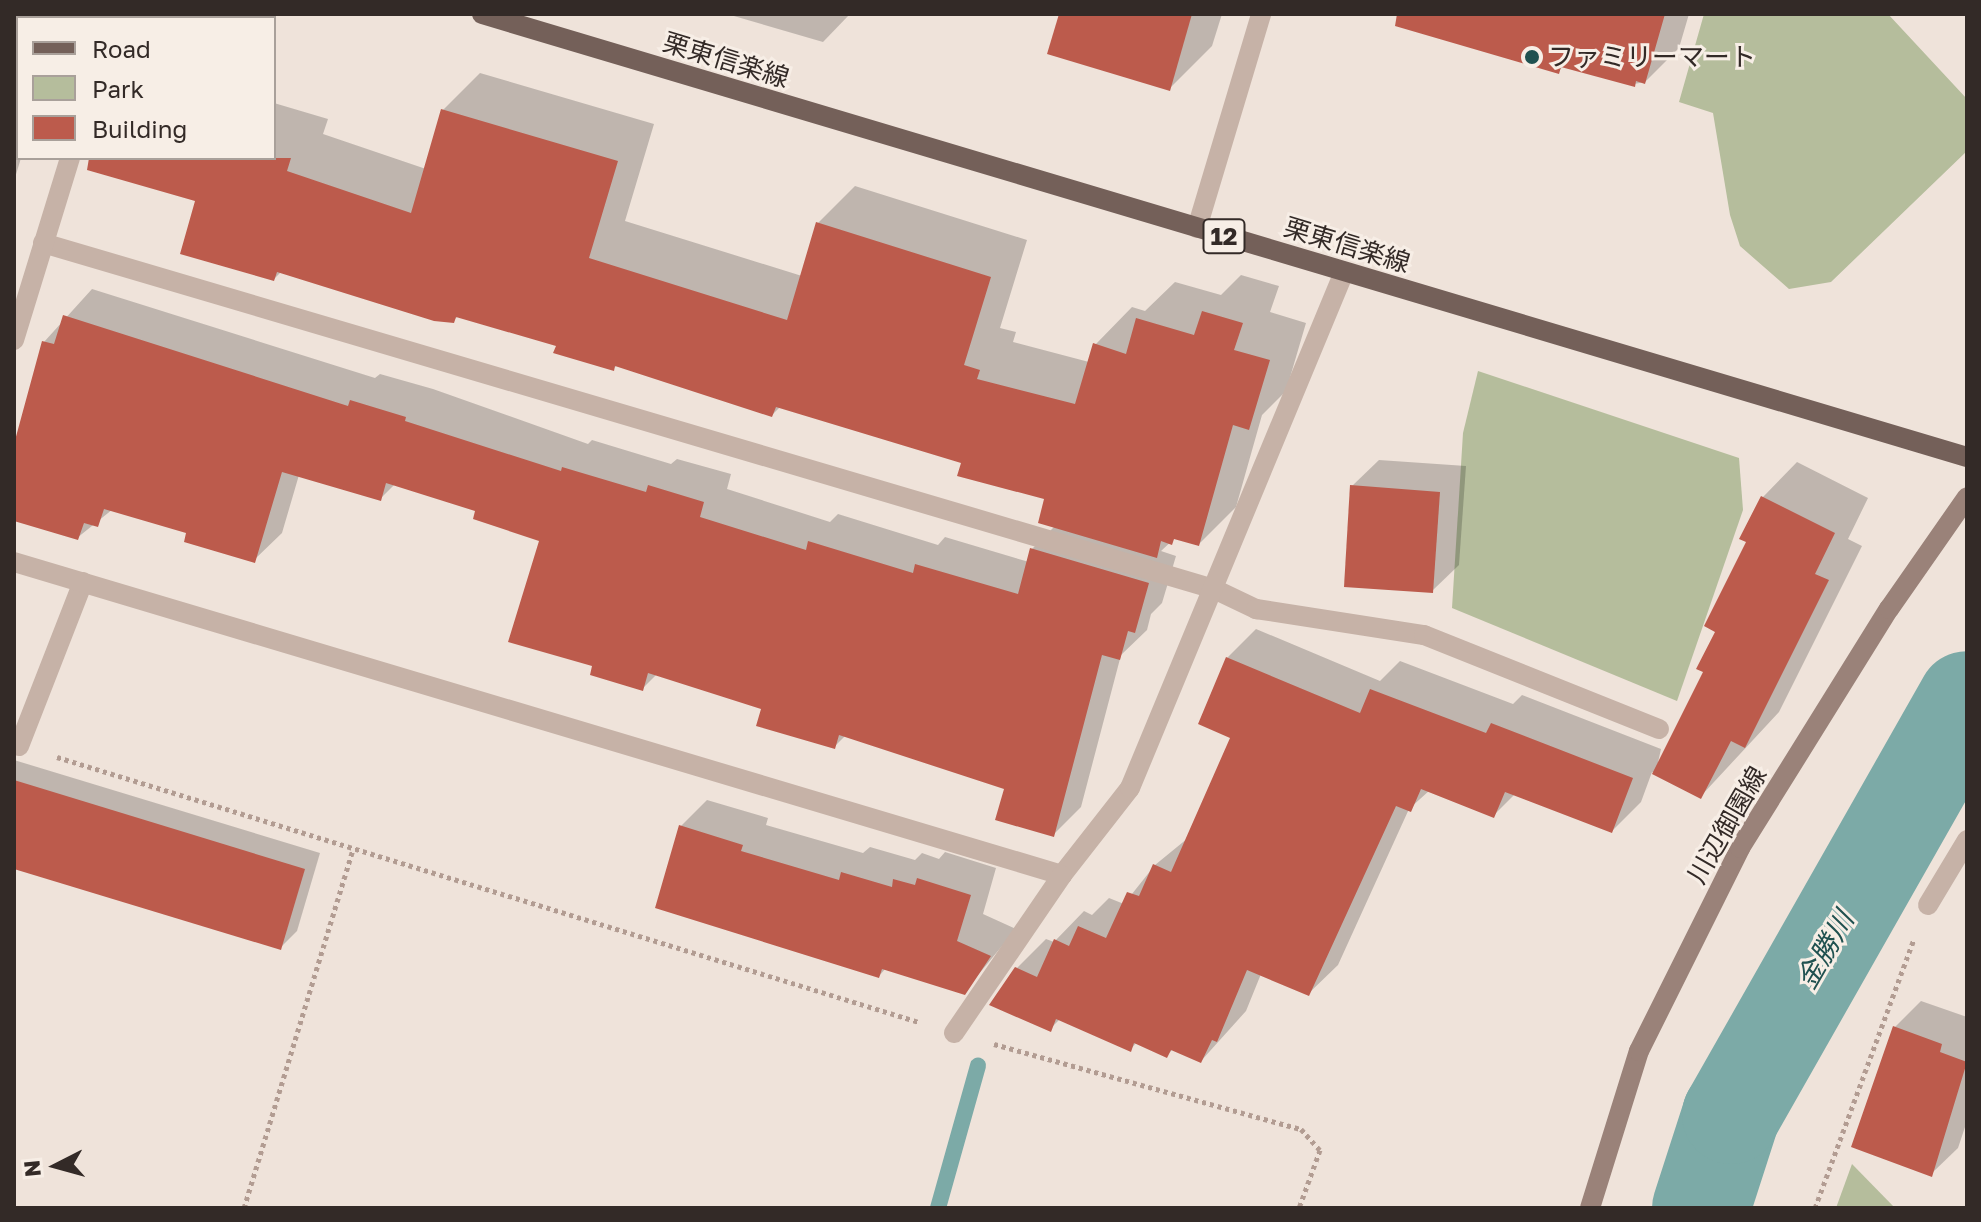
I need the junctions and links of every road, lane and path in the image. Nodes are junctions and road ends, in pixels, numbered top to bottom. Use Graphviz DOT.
graph roads {
  1 [pos="482,14"];
  2 [pos="1261,14"];
  3 [pos="69,160"];
  4 [pos="1197,228"];
  5 [pos="43,243"];
  6 [pos="1344,272"];
  7 [pos="14,340"];
  8 [pos="1967,457"];
  9 [pos="1967,497"];
  10 [pos="14,562"];
  11 [pos="83,582"];
  12 [pos="1214,589"];
  13 [pos="1659,729"];
  14 [pos="19,746"];
  15 [pos="1967,840"];
  16 [pos="353,849"];
  17 [pos="1062,875"];
  18 [pos="1928,905"];
  19 [pos="954,1033"];
  20 [pos="244,1208"];
  21 [pos="1299,1208"];
  22 [pos="1590,1208"];
  23 [pos="1815,1208"];
  1 -- 4 [label="main road, 栗東信楽線 / 12"];
  2 -- 4 [label="street"];
  3 -- 5 [label="street"];
  4 -- 6 [label="main road, 栗東信楽線 / 12"];
  5 -- 7 [label="street"];
  5 -- 12 [label="street"];
  6 -- 8 [label="main road, 栗東信楽線 / 12"];
  6 -- 12 [label="street"];
  9 -- 22 [label="main road, 川辺御園線"];
  10 -- 11 [label="street"];
  11 -- 14 [label="street"];
  11 -- 17 [label="street"];
  12 -- 13 [label="street"];
  12 -- 17 [label="street"];
  14 -- 16 [label="path"];
  15 -- 18 [label="street"];
  16 -- 19 [label="path"];
  16 -- 20 [label="path"];
  17 -- 19 [label="street"];
  18 -- 23 [label="path"];
  19 -- 21 [label="path"];
}
